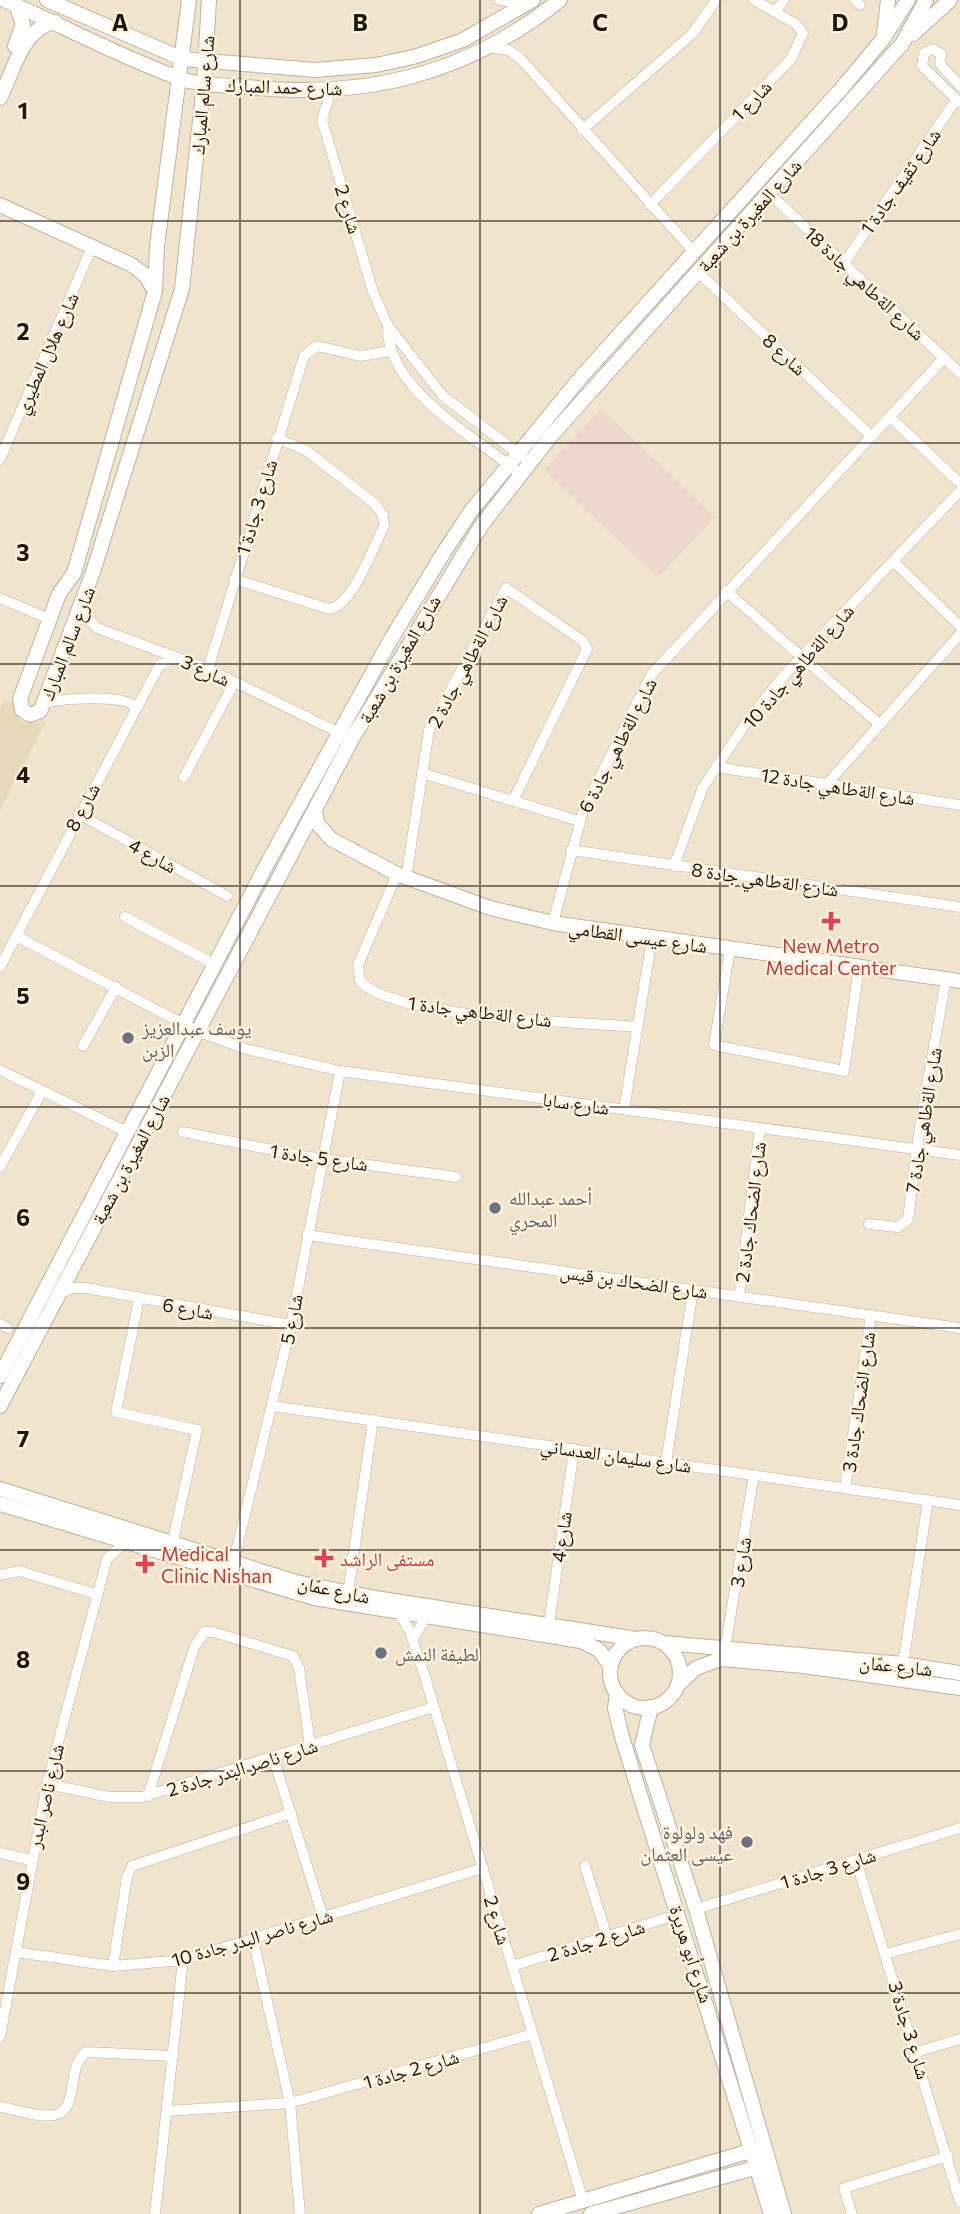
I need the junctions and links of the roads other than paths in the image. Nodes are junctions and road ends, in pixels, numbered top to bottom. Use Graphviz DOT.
graph roads {
  1 [pos="47,0"];
  2 [pos="189,0"];
  3 [pos="209,0"];
  4 [pos="492,0"];
  5 [pos="499,0"];
  6 [pos="560,0"];
  7 [pos="716,0"];
  8 [pos="754,0"];
  9 [pos="784,0"];
  10 [pos="888,0"];
  11 [pos="908,0"];
  12 [pos="926,0"];
  13 [pos="950,0"];
  14 [pos="531,1"];
  15 [pos="10,3"];
  16 [pos="775,12"];
  17 [pos="55,22"];
  18 [pos="494,25"];
  19 [pos="523,27"];
  20 [pos="883,39"];
  21 [pos="902,44"];
  22 [pos="487,47"];
  23 [pos="16,53"];
  24 [pos="520,58"];
  25 [pos="183,59"];
  26 [pos="205,62"];
  27 [pos="0,77"];
  28 [pos="181,79"];
  29 [pos="204,83"];
  30 [pos="960,86"];
  31 [pos="331,91"];
  32 [pos="0,98"];
  33 [pos="958,102"];
  34 [pos="582,130"];
  35 [pos="166,178"];
  36 [pos="769,192"];
  37 [pos="0,205"];
  38 [pos="650,205"];
  39 [pos="191,210"];
  40 [pos="156,246"];
  41 [pos="92,247"];
  42 [pos="694,253"];
  43 [pos="123,261"];
  44 [pos="844,263"];
  45 [pos="698,272"];
  46 [pos="155,291"];
  47 [pos="388,326"];
  48 [pos="390,351"];
  49 [pos="944,358"];
  50 [pos="960,373"];
  51 [pos="890,416"];
  52 [pos="872,436"];
  53 [pos="277,438"];
  54 [pos="3,446"];
  55 [pos="519,452"];
  56 [pos="0,459"];
  57 [pos="530,463"];
  58 [pos="508,464"];
  59 [pos="520,474"];
  60 [pos="960,483"];
  61 [pos="960,491"];
  62 [pos="893,561"];
  63 [pos="234,579"];
  64 [pos="88,589"];
  65 [pos="726,591"];
  66 [pos="0,598"];
  67 [pos="48,619"];
  68 [pos="960,626"];
  69 [pos="960,634"];
  70 [pos="802,656"];
  71 [pos="176,657"];
  72 [pos="208,669"];
  73 [pos="234,683"];
  74 [pos="43,704"];
  75 [pos="136,707"];
  76 [pos="878,723"];
  77 [pos="346,736"];
  78 [pos="716,767"];
  79 [pos="422,774"];
  80 [pos="184,777"];
  81 [pos="827,784"];
  82 [pos="513,801"];
  83 [pos="960,805"];
  84 [pos="315,810"];
  85 [pos="79,814"];
  86 [pos="579,821"];
  87 [pos="331,839"];
  88 [pos="296,846"];
  89 [pos="571,850"];
  90 [pos="674,866"];
  91 [pos="401,876"];
  92 [pos="227,896"];
  93 [pos="960,907"];
  94 [pos="125,917"];
  95 [pos="553,923"];
  96 [pos="16,936"];
  97 [pos="652,938"];
  98 [pos="730,949"];
  99 [pos="214,964"];
  100 [pos="0,967"];
  101 [pos="859,967"];
  102 [pos="953,980"];
  103 [pos="116,987"];
  104 [pos="182,1024"];
  105 [pos="638,1027"];
  106 [pos="197,1031"];
  107 [pos="83,1046"];
  108 [pos="0,1070"];
  109 [pos="340,1071"];
  110 [pos="42,1091"];
  111 [pos="624,1109"];
  112 [pos="760,1128"];
  113 [pos="127,1132"];
  114 [pos="183,1132"];
  115 [pos="917,1149"];
  116 [pos="960,1155"];
  117 [pos="323,1158"];
  118 [pos="0,1167"];
  119 [pos="456,1177"];
  120 [pos="869,1224"];
  121 [pos="307,1235"];
  122 [pos="76,1262"];
  123 [pos="86,1287"];
  124 [pos="692,1290"];
  125 [pos="60,1293"];
  126 [pos="739,1296"];
  127 [pos="139,1300"];
  128 [pos="871,1315"];
  129 [pos="291,1325"];
  130 [pos="960,1328"];
  131 [pos="0,1376"];
  132 [pos="0,1406"];
  133 [pos="272,1406"];
  134 [pos="373,1420"];
  135 [pos="574,1449"];
  136 [pos="666,1463"];
  137 [pos="754,1475"];
  138 [pos="0,1479"];
  139 [pos="845,1488"];
  140 [pos="0,1489"];
  141 [pos="16,1494"];
  142 [pos="928,1500"];
  143 [pos="0,1504"];
  144 [pos="960,1505"];
  145 [pos="18,1510"];
  146 [pos="0,1511"];
  147 [pos="101,1536"];
  148 [pos="124,1543"];
  149 [pos="172,1545"];
  150 [pos="107,1559"];
  151 [pos="233,1564"];
  152 [pos="0,1575"];
  153 [pos="348,1593"];
  154 [pos="96,1594"];
  155 [pos="399,1612"];
  156 [pos="426,1617"];
  157 [pos="549,1624"];
  158 [pos="413,1639"];
  159 [pos="637,1639"];
  160 [pos="664,1643"];
  161 [pos="726,1649"];
  162 [pos="903,1664"];
  163 [pos="611,1667"];
  164 [pos="960,1673"];
  165 [pos="679,1684"];
  166 [pos="960,1688"];
  167 [pos="617,1693"];
  168 [pos="434,1707"];
  169 [pos="651,1707"];
  170 [pos="310,1746"];
  171 [pos="273,1757"];
  172 [pos="47,1784"];
  173 [pos="148,1796"];
  174 [pos="291,1813"];
  175 [pos="960,1828"];
  176 [pos="0,1853"];
  177 [pos="31,1860"];
  178 [pos="856,1860"];
  179 [pos="585,1866"];
  180 [pos="483,1868"];
  181 [pos="696,1909"];
  182 [pos="679,1914"];
  183 [pos="323,1917"];
  184 [pos="960,1934"];
  185 [pos="607,1937"];
  186 [pos="253,1939"];
  187 [pos="16,1952"];
  188 [pos="885,1954"];
  189 [pos="183,1960"];
  190 [pos="113,1966"];
  191 [pos="512,1966"];
  192 [pos="533,2034"];
  193 [pos="0,2037"];
  194 [pos="960,2039"];
  195 [pos="917,2052"];
  196 [pos="173,2056"];
  197 [pos="290,2103"];
  198 [pos="0,2107"];
  199 [pos="167,2110"];
  200 [pos="745,2124"];
  201 [pos="759,2148"];
  202 [pos="948,2156"];
  203 [pos="724,2158"];
  204 [pos="764,2165"];
  205 [pos="723,2175"];
  206 [pos="765,2193"];
  207 [pos="583,2201"];
  208 [pos="960,2202"];
  209 [pos="155,2214"];
  210 [pos="300,2214"];
  211 [pos="539,2214"];
  212 [pos="591,2214"];
  213 [pos="771,2214"];
  214 [pos="784,2214"];
  215 [pos="852,2214"];
  1 -- 25 [label="main road, شارع حمد المبارك"];
  2 -- 25 [label="main road, شارع سالم المبارك"];
  3 -- 26 [label="main road, شارع سالم المبارك"];
  4 -- 18 [label="street"];
  5 -- 14 [label="street"];
  6 -- 19 [label="main road, شارع حمد المبارك"];
  7 -- 34 [label="street"];
  8 -- 16 [label="street, شارع 1"];
  9 -- 16 [label="street"];
  10 -- 20 [label="main road"];
  11 -- 20 [label="main road, شارع المغيرة بن شعبة"];
  12 -- 21 [label="main road, شارع المغيرة بن شعبة"];
  13 -- 21 [label="main road"];
  14 -- 18 [label="main road, شارع حمد المبارك"];
  15 -- 17 [label="main road, شارع حمد المبارك"];
  15 -- 23 [label="main road"];
  16 -- 38 [label="street, شارع 1"];
  17 -- 23 [label="main road"];
  17 -- 28 [label="main road, شارع حمد المبارك"];
  18 -- 26 [label="main road, شارع حمد المبارك"];
  19 -- 22 [label="main road, شارع حمد المبارك"];
  19 -- 24 [label="street"];
  20 -- 42 [label="main road, شارع المغيرة بن شعبة"];
  21 -- 36 [label="main road, شارع المغيرة بن شعبة"];
  22 -- 24 [label="street"];
  22 -- 31 [label="main road, شارع حمد المبارك"];
  23 -- 27 [label="main road"];
  23 -- 32 [label="main road"];
  24 -- 34 [label="street"];
  25 -- 26 [label="main road, شارع حمد المبارك"];
  25 -- 28 [label="main road, شارع سالم المبارك"];
  26 -- 29 [label="main road, شارع سالم المبارك"];
  28 -- 29 [label="main road, شارع حمد المبارك"];
  28 -- 35 [label="main road, شارع سالم المبارك"];
  29 -- 31 [label="main road, شارع حمد المبارك"];
  29 -- 39 [label="main road, شارع سالم المبارك"];
  30 -- 33 [label="street"];
  31 -- 47 [label="street, شارع 2"];
  33 -- 44 [label="street, شارع ثقيف جادة 1"];
  34 -- 38 [label="street"];
  35 -- 39 [label="main road"];
  35 -- 40 [label="main road, شارع سالم المبارك"];
  36 -- 44 [label="street, شارع الةطاهي جادة 18"];
  36 -- 45 [label="main road, شارع المغيرة بن شعبة"];
  37 -- 41 [label="main road"];
  38 -- 42 [label="street"];
  39 -- 64 [label="main road, شارع سالم المبارك"];
  40 -- 43 [label="main road"];
  40 -- 46 [label="main road, شارع سالم المبارك"];
  41 -- 43 [label="main road"];
  41 -- 54 [label="street, شارع هلال المطيري"];
  42 -- 55 [label="main road, شارع المغيرة بن شعبة"];
  43 -- 46 [label="main road"];
  44 -- 49 [label="street, شارع الةطاهي جادة 18"];
  45 -- 52 [label="street, شارع 8"];
  45 -- 57 [label="main road, شارع المغيرة بن شعبة"];
  46 -- 67 [label="main road, شارع سالم المبارك"];
  47 -- 48 [label="street, شارع 2"];
  47 -- 55 [label="street, شارع 2"];
  48 -- 53 [label="street, شارع 3 جادة 1"];
  48 -- 58 [label="street"];
  49 -- 50 [label="street, شارع الةطاهي جادة 18"];
  49 -- 51 [label="street, شارع الةطاهي جادة 6"];
  51 -- 52 [label="street, شارع الةطاهي جادة 6"];
  51 -- 60 [label="street"];
  52 -- 65 [label="street, شارع الةطاهي جادة 6"];
  53 -- 63 [label="street, شارع 3 جادة 1"];
  53 -- 63 [label="street"];
  54 -- 56 [label="street, شارع هلال المطيري"];
  55 -- 57 [label="street, شارع 2"];
  55 -- 58 [label="main road, شارع المغيرة بن شعبة"];
  57 -- 59 [label="main road, شارع المغيرة بن شعبة"];
  58 -- 59 [label="street"];
  58 -- 77 [label="main road, شارع المغيرة بن شعبة"];
  59 -- 77 [label="main road, شارع المغيرة بن شعبة"];
  61 -- 62 [label="street, شارع الةطاهي جادة 10"];
  62 -- 68 [label="street"];
  62 -- 70 [label="street, شارع الةطاهي جادة 10"];
  63 -- 72 [label="street, شارع 3 جادة 1"];
  64 -- 71 [label="street, شارع 3"];
  64 -- 74 [label="main road, شارع سالم المبارك"];
  65 -- 70 [label="street"];
  65 -- 86 [label="street, شارع الةطاهي جادة 6"];
  66 -- 67 [label="street"];
  67 -- 74 [label="main road, شارع سالم المبارك"];
  69 -- 76 [label="street"];
  70 -- 76 [label="street"];
  70 -- 78 [label="street, شارع الةطاهي جادة 10"];
  71 -- 72 [label="street, شارع 3"];
  71 -- 75 [label="street, شارع 8"];
  72 -- 73 [label="street, شارع 3"];
  73 -- 77 [label="street, شارع 3"];
  73 -- 80 [label="street"];
  74 -- 75 [label="street"];
  75 -- 85 [label="street, شارع 8"];
  76 -- 81 [label="street"];
  77 -- 84 [label="main road, شارع المغيرة بن شعبة"];
  77 -- 99 [label="main road, شارع المغيرة بن شعبة"];
  78 -- 81 [label="street, شارع الةطاهي جادة 12"];
  78 -- 90 [label="street, شارع الةطاهي جادة 10"];
  79 -- 82 [label="street"];
  79 -- 82 [label="street, شارع الةطاهي جادة 2"];
  79 -- 91 [label="street, شارع الةطاهي جادة 2"];
  81 -- 83 [label="street, شارع الةطاهي جادة 12"];
  82 -- 86 [label="street"];
  84 -- 87 [label="main road"];
  84 -- 88 [label="main road, شارع المغيرة بن شعبة"];
  85 -- 92 [label="street, شارع 4"];
  85 -- 96 [label="street, شارع 8"];
  86 -- 89 [label="street, شارع الةطاهي جادة 6"];
  87 -- 88 [label="main road"];
  87 -- 91 [label="main road, شارع عيسى القطامي"];
  88 -- 106 [label="main road, شارع المغيرة بن شعبة"];
  89 -- 90 [label="street, شارع الةطاهي جادة 8"];
  89 -- 95 [label="street, شارع الةطاهي جادة 6"];
  90 -- 93 [label="street, شارع الةطاهي جادة 8"];
  91 -- 95 [label="main road, شارع عيسى القطامي"];
  91 -- 105 [label="street, شارع الةطاهي جادة 1"];
  94 -- 99 [label="street"];
  95 -- 97 [label="main road, شارع عيسى القطامي"];
  96 -- 100 [label="street, شارع 8"];
  96 -- 103 [label="street"];
  97 -- 98 [label="main road, شارع عيسى القطامي"];
  97 -- 105 [label="street"];
  98 -- 101 [label="main road, شارع عيسى القطامي"];
  98 -- 101 [label="street"];
  99 -- 104 [label="main road, شارع المغيرة بن شعبة"];
  101 -- 102 [label="main road, شارع عيسى القطامي"];
  102 -- 115 [label="street, شارع الةطاهي جادة 7"];
  103 -- 104 [label="street"];
  103 -- 107 [label="street"];
  104 -- 106 [label="street"];
  104 -- 113 [label="main road, شارع المغيرة بن شعبة"];
  105 -- 111 [label="street"];
  106 -- 109 [label="street, شارع سابا"];
  106 -- 122 [label="main road, شارع المغيرة بن شعبة"];
  108 -- 110 [label="street"];
  109 -- 111 [label="street, شارع سابا"];
  109 -- 117 [label="street, شارع 5"];
  110 -- 113 [label="street"];
  110 -- 118 [label="street"];
  111 -- 112 [label="street, شارع سابا"];
  112 -- 115 [label="street, شارع سابا"];
  112 -- 126 [label="street, شارع الضحاك جادة 2"];
  113 -- 131 [label="main road, شارع المغيرة بن شعبة"];
  114 -- 117 [label="street, شارع 5 جادة 1"];
  115 -- 116 [label="street, شارع سابا"];
  115 -- 120 [label="street, شارع الةطاهي جادة 7"];
  117 -- 119 [label="street, شارع 5 جادة 1"];
  117 -- 121 [label="street, شارع 5"];
  121 -- 124 [label="street, شارع الضحاك بن قيس"];
  121 -- 129 [label="street, شارع 5"];
  122 -- 123 [label="street"];
  122 -- 125 [label="main road, شارع المغيرة بن شعبة"];
  123 -- 125 [label="street, شارع 6"];
  123 -- 127 [label="street, شارع 6"];
  124 -- 126 [label="street, شارع الضحاك بن قيس"];
  124 -- 136 [label="street"];
  125 -- 132 [label="main road, شارع المغيرة بن شعبة"];
  126 -- 128 [label="street, شارع الضحاك بن قيس"];
  127 -- 129 [label="street, شارع 6"];
  127 -- 149 [label="street"];
  128 -- 130 [label="street, شارع الضحاك بن قيس"];
  128 -- 139 [label="street, شارع الضحاك جادة 3"];
  129 -- 133 [label="street, شارع 5"];
  133 -- 134 [label="street, شارع سليمان العدساني"];
  133 -- 151 [label="street, شارع 5"];
  134 -- 135 [label="street, شارع سليمان العدساني"];
  134 -- 153 [label="street"];
  135 -- 136 [label="street, شارع سليمان العدساني"];
  135 -- 157 [label="street, شارع 4"];
  136 -- 137 [label="street, شارع سليمان العدساني"];
  137 -- 139 [label="street, شارع سليمان العدساني"];
  137 -- 161 [label="street, شارع 3"];
  138 -- 141 [label="main road"];
  139 -- 142 [label="street, شارع سليمان العدساني"];
  140 -- 141 [label="main road, شارع عمّان"];
  141 -- 149 [label="main road, شارع عمّان"];
  142 -- 144 [label="street, شارع سليمان العدساني"];
  142 -- 162 [label="street"];
  143 -- 145 [label="main road, شارع عمّان"];
  145 -- 146 [label="main road"];
  145 -- 147 [label="main road, شارع عمّان"];
  147 -- 148 [label="main road, شارع عمّان"];
  147 -- 150 [label="street"];
  148 -- 150 [label="street, شارع ناصر البدر"];
  148 -- 155 [label="main road, شارع عمّان"];
  149 -- 151 [label="main road, شارع عمّان"];
  150 -- 154 [label="street, شارع ناصر البدر"];
  151 -- 153 [label="main road, شارع عمّان"];
  152 -- 154 [label="street"];
  153 -- 157 [label="main road, شارع عمّان"];
  154 -- 172 [label="street, شارع ناصر البدر"];
  155 -- 156 [label="main road, شارع عمّان"];
  155 -- 158 [label="street, شارع 2"];
  156 -- 158 [label="street"];
  156 -- 163 [label="main road, شارع عمّان"];
  157 -- 159 [label="main road, شارع عمّان"];
  158 -- 168 [label="street, شارع 2"];
  159 -- 160 [label="main road"];
  159 -- 163 [label="main road"];
  160 -- 161 [label="main road, شارع عمّان"];
  160 -- 165 [label="main road"];
  161 -- 162 [label="main road, شارع عمّان"];
  162 -- 164 [label="main road, شارع عمّان"];
  163 -- 167 [label="main road"];
  165 -- 166 [label="main road, شارع عمّان"];
  165 -- 169 [label="main road"];
  167 -- 169 [label="main road"];
  167 -- 182 [label="main road, شارع أبو هريرة"];
  168 -- 170 [label="street, شارع ناصر البدر جادة 2"];
  168 -- 180 [label="street, شارع 2"];
  169 -- 181 [label="main road, شارع أبو هريرة"];
  170 -- 171 [label="street, شارع ناصر البدر جادة 2"];
  170 -- 173 [label="street"];
  171 -- 173 [label="street, شارع ناصر البدر جادة 2"];
  171 -- 174 [label="street"];
  172 -- 173 [label="street, شارع ناصر البدر جادة 2"];
  172 -- 177 [label="street, شارع ناصر البدر"];
  174 -- 183 [label="street"];
  174 -- 190 [label="street"];
  175 -- 178 [label="street, شارع 3 جادة 1"];
  176 -- 177 [label="street"];
  177 -- 187 [label="street, شارع ناصر البدر"];
  178 -- 181 [label="street, شارع 3 جادة 1"];
  178 -- 188 [label="street, شارع 3 جادة 3"];
  179 -- 185 [label="street"];
  180 -- 183 [label="street, شارع ناصر البدر جادة 10"];
  180 -- 191 [label="street, شارع 2"];
  181 -- 201 [label="main road, شارع أبو هريرة"];
  182 -- 185 [label="street, شارع 2 جادة 2"];
  182 -- 200 [label="main road, شارع أبو هريرة"];
  183 -- 186 [label="street, شارع ناصر البدر جادة 10"];
  184 -- 188 [label="street"];
  185 -- 191 [label="street, شارع 2 جادة 2"];
  186 -- 189 [label="street, شارع ناصر البدر جادة 10"];
  186 -- 197 [label="street"];
  187 -- 190 [label="street, شارع ناصر البدر جادة 10"];
  187 -- 193 [label="street, شارع ناصر البدر"];
  188 -- 195 [label="street, شارع 3 جادة 3"];
  189 -- 190 [label="street, شارع ناصر البدر جادة 10"];
  189 -- 196 [label="street"];
  191 -- 192 [label="street, شارع 2"];
  192 -- 197 [label="street, شارع 2 جادة 1"];
  192 -- 207 [label="street, شارع 2"];
  194 -- 195 [label="street"];
  195 -- 202 [label="street, شارع 3 جادة 3"];
  196 -- 198 [label="street"];
  196 -- 199 [label="street"];
  197 -- 199 [label="street, شارع 2 جادة 1"];
  197 -- 210 [label="street"];
  199 -- 209 [label="street"];
  200 -- 201 [label="main road, شارع أبو هريرة"];
  200 -- 203 [label="main road"];
  201 -- 203 [label="main road"];
  201 -- 204 [label="main road, شارع أبو هريرة"];
  202 -- 208 [label="street, شارع 3 جادة 3"];
  202 -- 215 [label="street"];
  203 -- 207 [label="main road"];
  204 -- 205 [label="main road"];
  204 -- 206 [label="main road, شارع أبو هريرة"];
  204 -- 214 [label="main road, شارع أبو هريرة"];
  205 -- 206 [label="main road"];
  205 -- 212 [label="main road"];
  206 -- 213 [label="main road, شارع أبو هريرة"];
  207 -- 211 [label="main road"];
}
